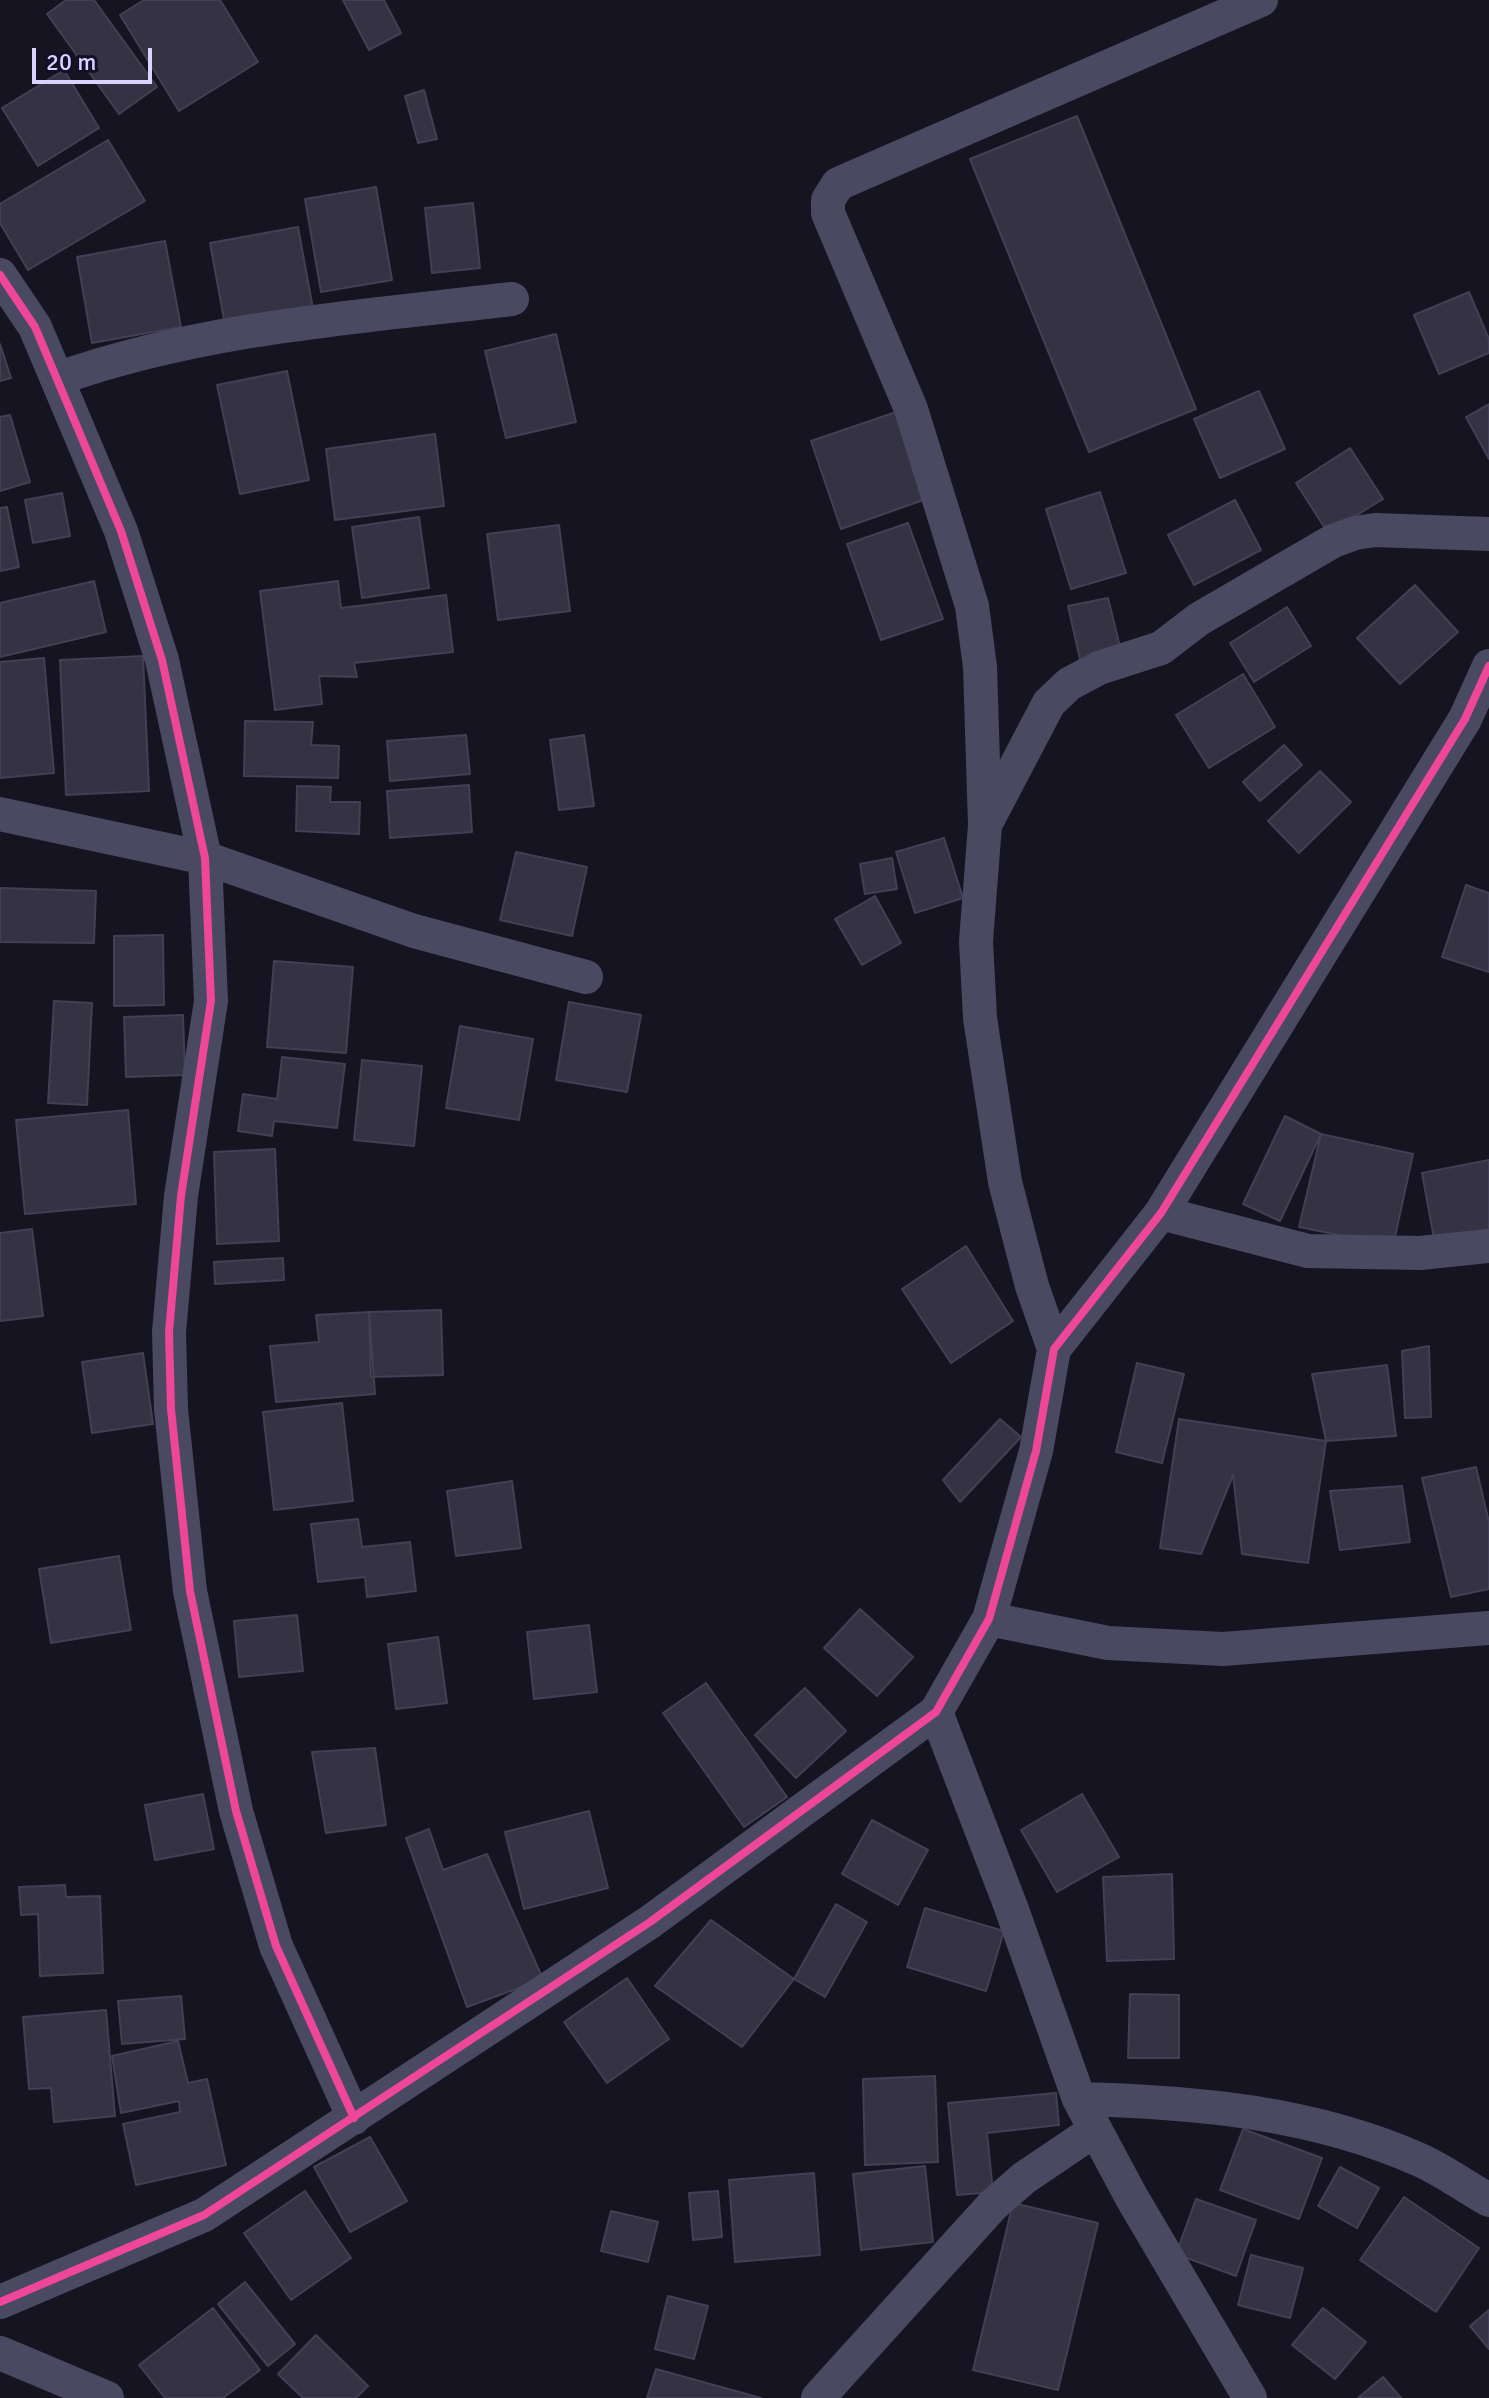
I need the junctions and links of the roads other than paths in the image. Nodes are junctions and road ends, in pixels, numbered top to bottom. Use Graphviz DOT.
graph roads {
  1 [pos="1261,0"];
  2 [pos="0,275"];
  3 [pos="512,299"];
  4 [pos="57,379"];
  5 [pos="1489,534"];
  6 [pos="1489,666"];
  7 [pos="0,814"];
  8 [pos="985,825"];
  9 [pos="205,858"];
  10 [pos="586,977"];
  11 [pos="1161,1213"];
  12 [pos="1489,1246"];
  13 [pos="1054,1349"];
  14 [pos="989,1619"];
  15 [pos="1489,1628"];
  16 [pos="936,1712"];
  17 [pos="1079,2099"];
  18 [pos="354,2118"];
  19 [pos="1095,2130"];
  20 [pos="1489,2200"];
  21 [pos="0,2302"];
  22 [pos="0,2353"];
  23 [pos="107,2398"];
  24 [pos="818,2398"];
  25 [pos="1250,2398"];
  1 -- 8 [label="street"];
  2 -- 4 [label="street"];
  3 -- 4 [label="street"];
  4 -- 9 [label="street"];
  5 -- 8 [label="street"];
  6 -- 11 [label="street"];
  7 -- 9 [label="street"];
  8 -- 13 [label="street"];
  9 -- 10 [label="street"];
  9 -- 18 [label="street"];
  11 -- 12 [label="street"];
  11 -- 13 [label="street"];
  13 -- 14 [label="street"];
  14 -- 15 [label="street"];
  14 -- 16 [label="street"];
  16 -- 17 [label="street"];
  16 -- 18 [label="street"];
  17 -- 19 [label="street"];
  17 -- 20 [label="street"];
  18 -- 21 [label="street"];
  19 -- 24 [label="street"];
  19 -- 25 [label="street"];
  22 -- 23 [label="street"];
}
